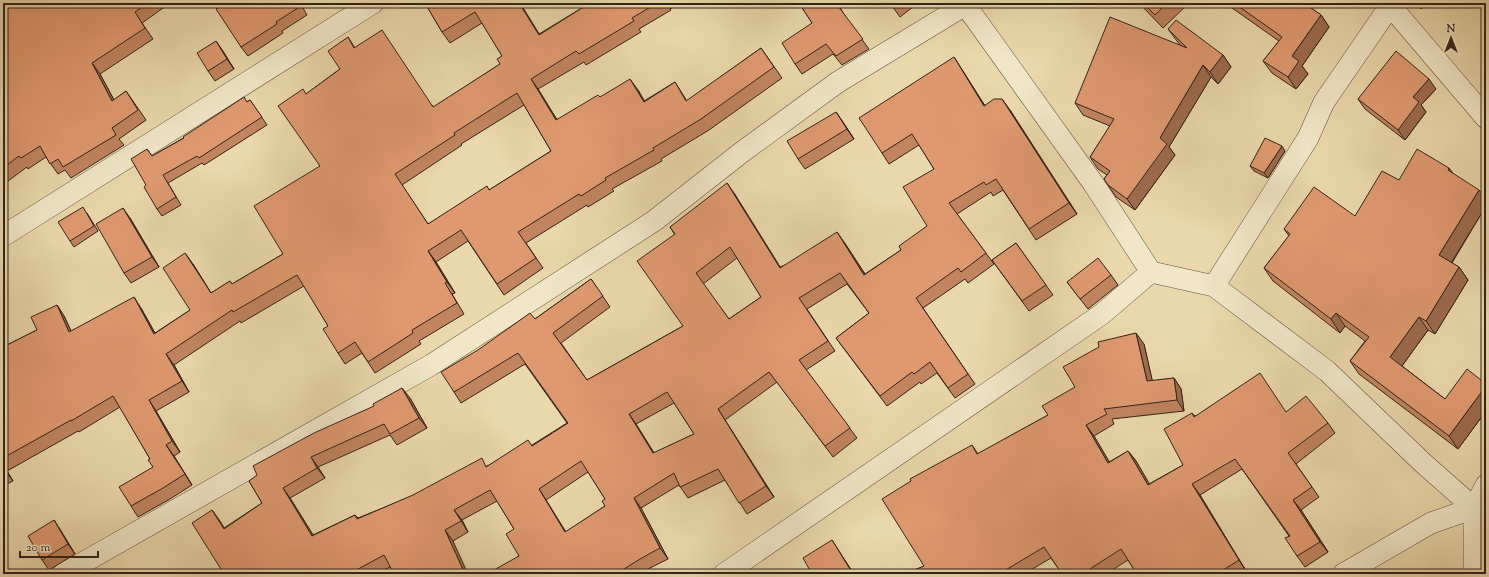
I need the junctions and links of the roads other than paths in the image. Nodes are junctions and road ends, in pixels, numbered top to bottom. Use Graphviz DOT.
graph roads {
  1 [pos="373,3"];
  2 [pos="965,4"];
  3 [pos="1389,4"];
  4 [pos="1486,118"];
  5 [pos="3,236"];
  6 [pos="1151,272"];
  7 [pos="1214,286"];
  8 [pos="1486,485"];
  9 [pos="1474,508"];
  10 [pos="63,574"];
  11 [pos="724,574"];
  12 [pos="1342,574"];
  13 [pos="1474,574"];
  1 -- 5 [label="street"];
  2 -- 6 [label="street"];
  2 -- 10 [label="street"];
  3 -- 4 [label="street"];
  3 -- 7 [label="street"];
  6 -- 7 [label="street"];
  6 -- 11 [label="street"];
  7 -- 9 [label="street"];
  8 -- 9 [label="street"];
  9 -- 12 [label="street"];
  9 -- 13 [label="street"];
}
